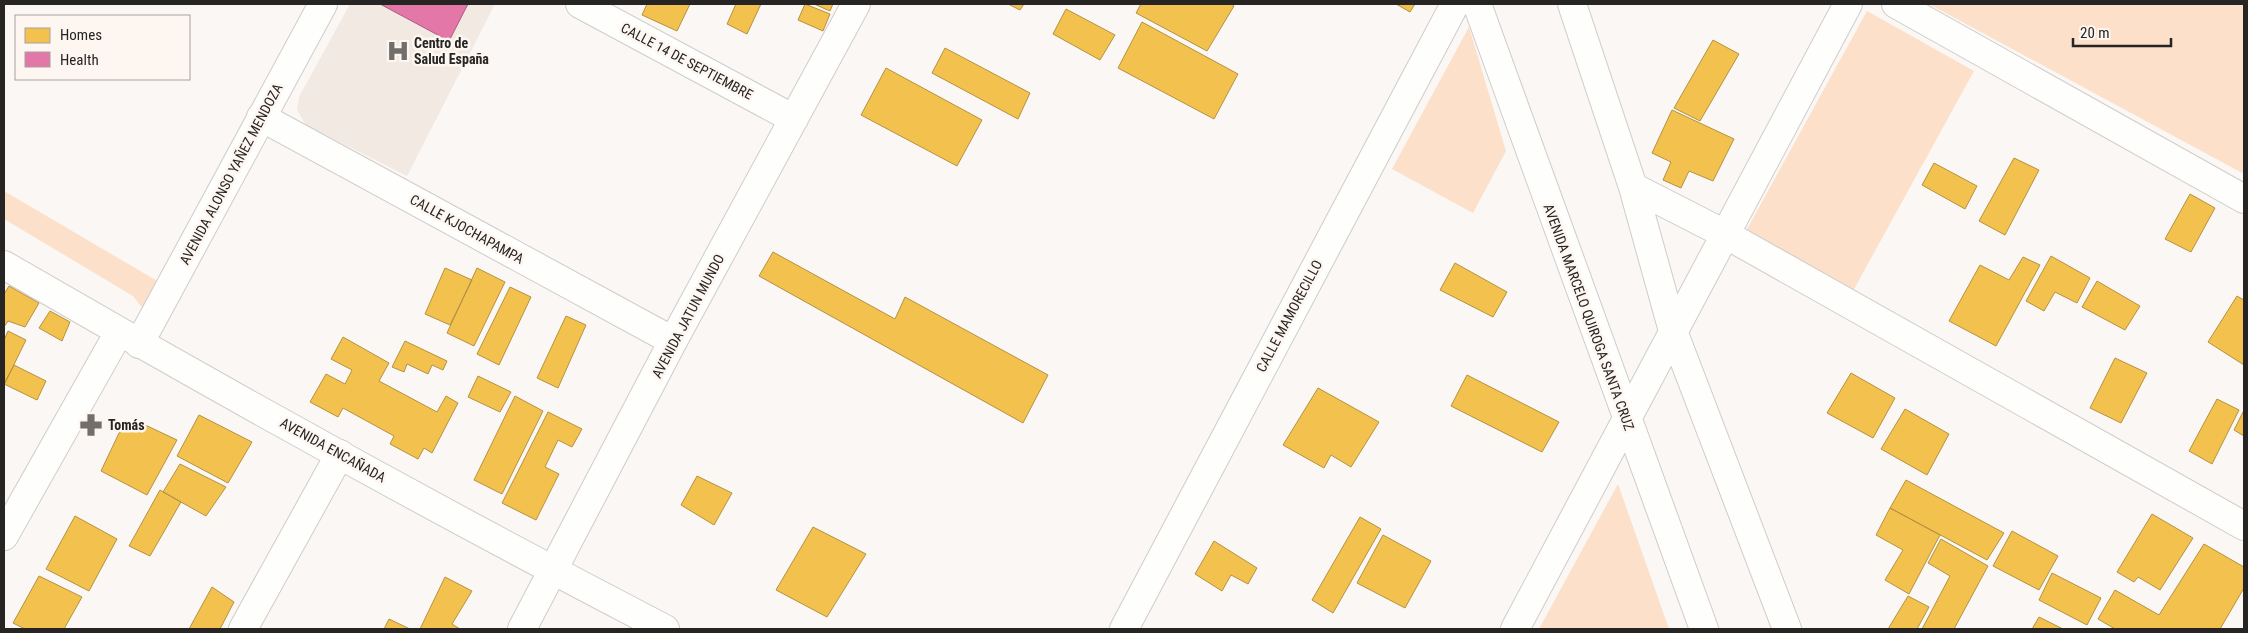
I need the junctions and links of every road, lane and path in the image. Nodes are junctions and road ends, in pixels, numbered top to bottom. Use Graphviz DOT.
graph roads {
  1 [pos="323,4"];
  2 [pos="580,4"];
  3 [pos="856,4"];
  4 [pos="1455,4"];
  5 [pos="1477,4"];
  6 [pos="1572,4"];
  7 [pos="1848,4"];
  8 [pos="1896,4"];
  9 [pos="261,117"];
  10 [pos="794,119"];
  11 [pos="1633,187"];
  12 [pos="2244,199"];
  13 [pos="1725,234"];
  14 [pos="4,265"];
  15 [pos="1673,331"];
  16 [pos="129,338"];
  17 [pos="673,341"];
  18 [pos="1626,420"];
  19 [pos="340,454"];
  20 [pos="2244,526"];
  21 [pos="4,536"];
  22 [pos="554,572"];
  23 [pos="1784,622"];
  24 [pos="243,629"];
  25 [pos="522,629"];
  26 [pos="665,629"];
  27 [pos="1124,629"];
  28 [pos="1515,629"];
  29 [pos="1704,629"];
  30 [pos="1808,629"];
  1 -- 9 [label="street, AVENIDA ALONSO YAÑEZ MENDOZA"];
  2 -- 10 [label="street, CALLE 14 DE SEPTIEMBRE"];
  3 -- 10 [label="street, AVENIDA JATUN MUNDO"];
  4 -- 27 [label="street, CALLE MAMORECILLO"];
  5 -- 18 [label="street, AVENIDA MARCELO QUIROGA SANTA CRUZ"];
  6 -- 11 [label="street"];
  7 -- 13 [label="street"];
  8 -- 12 [label="street"];
  9 -- 16 [label="street, AVENIDA ALONSO YAÑEZ MENDOZA"];
  9 -- 17 [label="street, CALLE KJOCHAPAMPA"];
  10 -- 17 [label="street, AVENIDA JATUN MUNDO"];
  11 -- 13 [label="street"];
  11 -- 15 [label="street"];
  13 -- 15 [label="street"];
  13 -- 20 [label="street"];
  14 -- 16 [label="street, AVENIDA ENCAÑADA"];
  15 -- 18 [label="street"];
  15 -- 23 [label="street"];
  16 -- 19 [label="street, AVENIDA ENCAÑADA"];
  16 -- 21 [label="street, AVENIDA ALONSO YAÑEZ MENDOZA"];
  17 -- 22 [label="street, AVENIDA JATUN MUNDO"];
  18 -- 28 [label="street"];
  18 -- 29 [label="street, AVENIDA MARCELO QUIROGA SANTA CRUZ"];
  19 -- 22 [label="street, AVENIDA ENCAÑADA"];
  19 -- 24 [label="street"];
  22 -- 25 [label="street, AVENIDA JATUN MUNDO"];
  22 -- 26 [label="street, AVENIDA ENCAÑADA"];
  23 -- 30 [label="street"];
}
